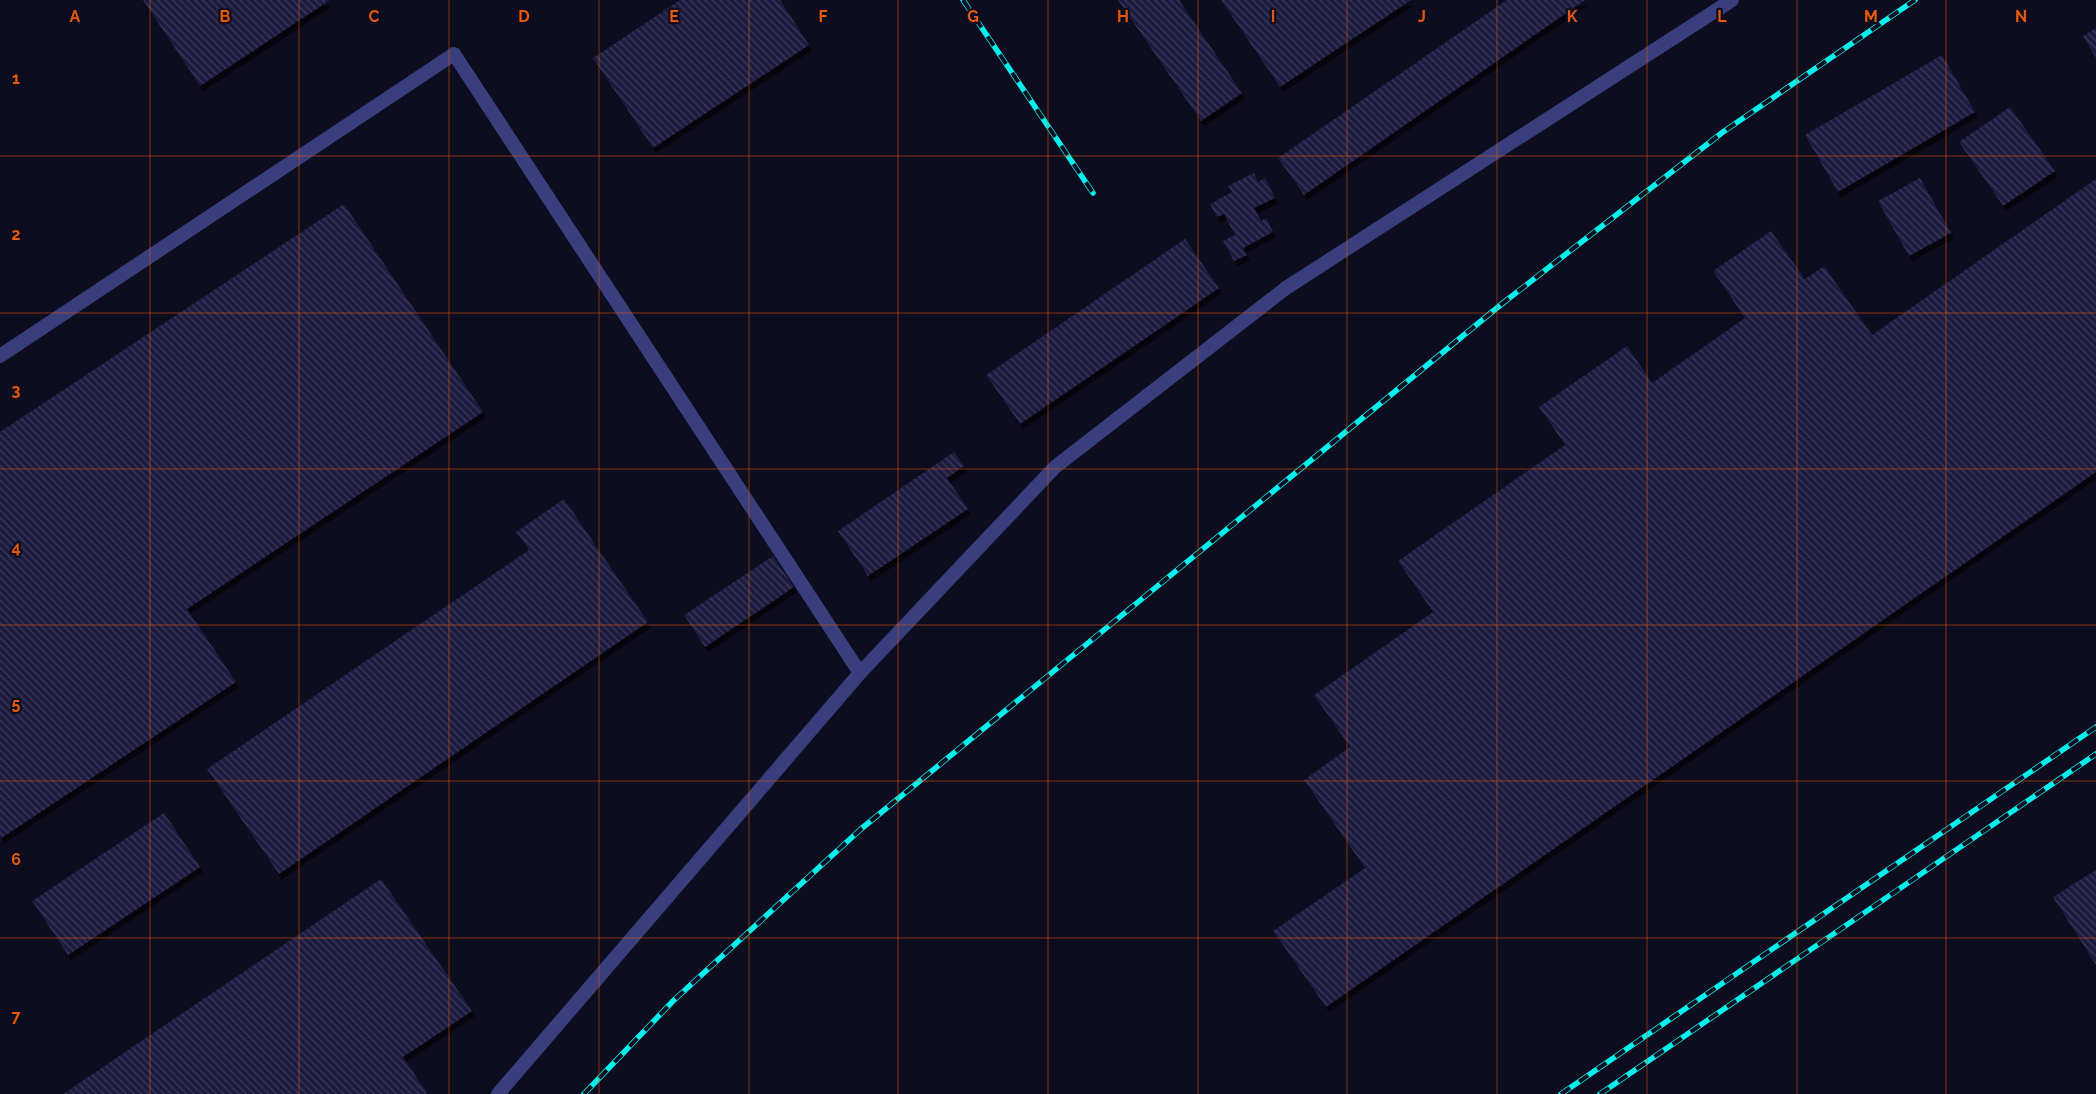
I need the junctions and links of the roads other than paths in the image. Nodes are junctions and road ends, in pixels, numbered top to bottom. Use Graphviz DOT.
graph roads {
  1 [pos="1732,0"];
  2 [pos="0,356"];
  3 [pos="860,673"];
  4 [pos="498,1094"];
  1 -- 3 [label="lane"];
  2 -- 3 [label="lane"];
  3 -- 4 [label="lane"];
}
